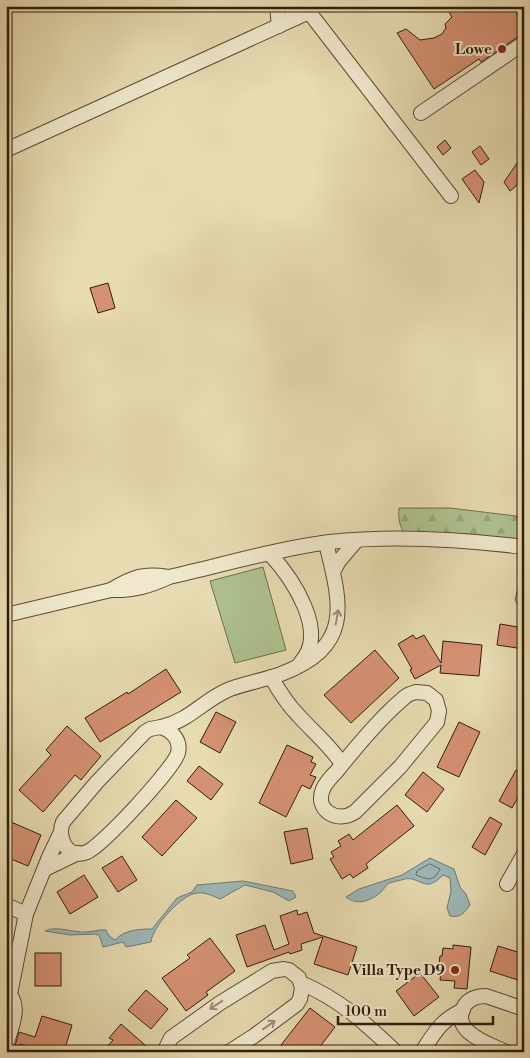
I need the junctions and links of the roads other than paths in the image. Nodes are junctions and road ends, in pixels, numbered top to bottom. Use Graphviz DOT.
graph roads {
  1 [pos="277,6"];
  2 [pos="292,12"];
  3 [pos="280,26"];
  4 [pos="524,43"];
  5 [pos="421,113"];
  6 [pos="6,150"];
  7 [pos="451,196"];
  8 [pos="356,541"];
  9 [pos="326,543"];
  10 [pos="524,548"];
  11 [pos="270,554"];
  12 [pos="333,572"];
  13 [pos="524,595"];
  14 [pos="523,599"];
  15 [pos="6,615"];
  16 [pos="312,635"];
  17 [pos="330,639"];
  18 [pos="297,666"];
  19 [pos="271,677"];
  20 [pos="190,716"];
  21 [pos="160,727"];
  22 [pos="177,741"];
  23 [pos="325,741"];
  24 [pos="355,750"];
  25 [pos="342,764"];
  26 [pos="60,834"];
  27 [pos="78,853"];
  28 [pos="524,854"];
  29 [pos="45,869"];
  30 [pos="507,884"];
  31 [pos="6,905"];
  32 [pos="26,914"];
  33 [pos="20,942"];
  34 [pos="6,971"];
  35 [pos="301,983"];
  36 [pos="8,993"];
  37 [pos="463,1010"];
  38 [pos="524,1010"];
  39 [pos="464,1027"];
  40 [pos="6,1045"];
  41 [pos="425,1048"];
  42 [pos="164,1052"];
  43 [pos="229,1052"];
  44 [pos="396,1052"];
  45 [pos="506,1052"];
  1 -- 3 [label="street"];
  2 -- 3 [label="street"];
  2 -- 7 [label="street"];
  3 -- 6 [label="street"];
  4 -- 5 [label="street"];
  8 -- 9 [label="street"];
  8 -- 10 [label="street"];
  8 -- 12 [label="street"];
  9 -- 11 [label="street"];
  9 -- 12 [label="street"];
  11 -- 15 [label="street"];
  11 -- 16 [label="street"];
  17 -- 12 [label="street, one-way"];
  13 -- 14 [label="street"];
  16 -- 17 [label="street"];
  16 -- 18 [label="street"];
  17 -- 18 [label="street"];
  18 -- 19 [label="street"];
  19 -- 20 [label="street"];
  19 -- 23 [label="street"];
  20 -- 21 [label="street"];
  20 -- 22 [label="street"];
  21 -- 22 [label="street"];
  21 -- 26 [label="street"];
  22 -- 27 [label="street"];
  23 -- 24 [label="street"];
  23 -- 25 [label="street"];
  24 -- 25 [label="street"];
  24 -- 25 [label="street"];
  26 -- 27 [label="street"];
  26 -- 29 [label="street"];
  27 -- 29 [label="street"];
  28 -- 30 [label="street"];
  29 -- 32 [label="street"];
  31 -- 32 [label="street"];
  32 -- 33 [label="street"];
  33 -- 34 [label="street"];
  33 -- 36 [label="street"];
  35 -- 42 [label="street, one-way"];
  43 -- 35 [label="street, one-way"];
  35 -- 44 [label="street"];
  36 -- 40 [label="street"];
  37 -- 38 [label="street"];
  37 -- 39 [label="street"];
  37 -- 41 [label="street"];
  39 -- 41 [label="street"];
  39 -- 45 [label="street"];
}
